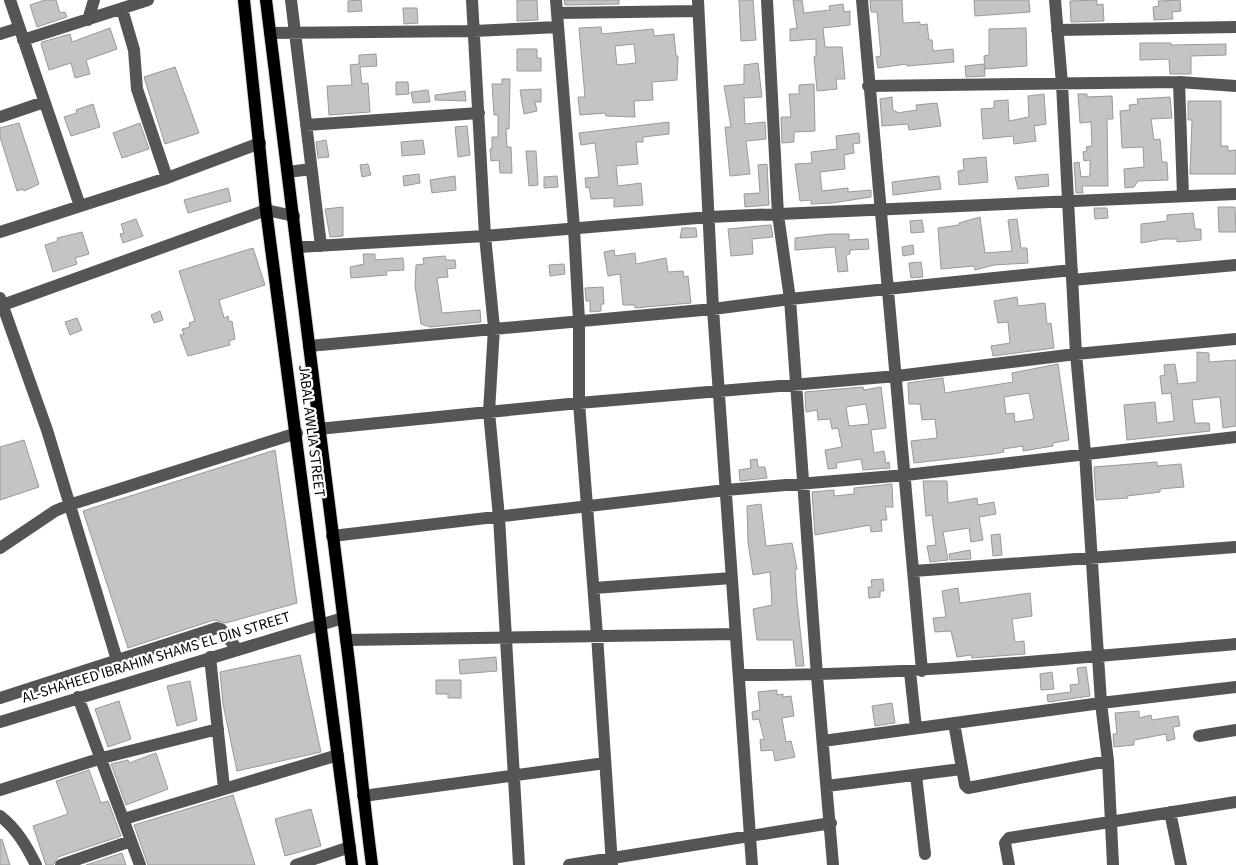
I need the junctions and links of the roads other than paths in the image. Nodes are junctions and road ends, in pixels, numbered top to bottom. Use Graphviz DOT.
graph roads {
  1 [pos="10,0"];
  2 [pos="94,0"];
  3 [pos="148,0"];
  4 [pos="244,0"];
  5 [pos="266,0"];
  6 [pos="291,0"];
  7 [pos="472,0"];
  8 [pos="556,0"];
  9 [pos="767,0"];
  10 [pos="862,0"];
  11 [pos="1055,0"];
  12 [pos="698,6"];
  13 [pos="122,9"];
  14 [pos="558,13"];
  15 [pos="88,20"];
  16 [pos="558,27"];
  17 [pos="1236,28"];
  18 [pos="1057,30"];
  19 [pos="474,31"];
  20 [pos="270,32"];
  21 [pos="296,32"];
  22 [pos="0,34"];
  23 [pos="21,34"];
  24 [pos="1179,82"];
  25 [pos="1062,84"];
  26 [pos="868,86"];
  27 [pos="1236,86"];
  28 [pos="44,102"];
  29 [pos="478,113"];
  30 [pos="0,117"];
  31 [pos="306,125"];
  32 [pos="260,143"];
  33 [pos="311,169"];
  34 [pos="288,172"];
  35 [pos="168,178"];
  36 [pos="1236,194"];
  37 [pos="1183,196"];
  38 [pos="1069,201"];
  39 [pos="80,206"];
  40 [pos="266,210"];
  41 [pos="880,210"];
  42 [pos="778,215"];
  43 [pos="294,216"];
  44 [pos="709,217"];
  45 [pos="574,228"];
  46 [pos="0,232"];
  47 [pos="485,236"];
  48 [pos="321,246"];
  49 [pos="298,247"];
  50 [pos="1236,265"];
  51 [pos="1072,275"];
  52 [pos="888,290"];
  53 [pos="790,299"];
  54 [pos="1,303"];
  55 [pos="713,309"];
  56 [pos="580,321"];
  57 [pos="494,328"];
  58 [pos="1236,339"];
  59 [pos="310,346"];
  60 [pos="1076,354"];
  61 [pos="897,376"];
  62 [pos="798,383"];
  63 [pos="720,391"];
  64 [pos="579,403"];
  65 [pos="489,412"];
  66 [pos="318,429"];
  67 [pos="296,432"];
  68 [pos="1236,437"];
  69 [pos="1085,453"];
  70 [pos="906,475"];
  71 [pos="803,484"];
  72 [pos="726,490"];
  73 [pos="69,505"];
  74 [pos="587,506"];
  75 [pos="500,517"];
  76 [pos="332,536"];
  77 [pos="1236,547"];
  78 [pos="0,548"];
  79 [pos="1091,557"];
  80 [pos="914,571"];
  81 [pos="732,578"];
  82 [pos="594,588"];
  83 [pos="343,618"];
  84 [pos="321,624"];
  85 [pos="736,634"];
  86 [pos="598,635"];
  87 [pos="506,636"];
  88 [pos="346,640"];
  89 [pos="1236,644"];
  90 [pos="237,649"];
  91 [pos="1099,656"];
  92 [pos="210,657"];
  93 [pos="117,660"];
  94 [pos="916,672"];
  95 [pos="740,675"];
  96 [pos="817,676"];
  97 [pos="1236,687"];
  98 [pos="78,697"];
  99 [pos="0,698"];
  100 [pos="1101,703"];
  101 [pos="0,722"];
  102 [pos="954,722"];
  103 [pos="916,728"];
  104 [pos="218,729"];
  105 [pos="1236,730"];
  106 [pos="1199,736"];
  107 [pos="823,741"];
  108 [pos="338,755"];
  109 [pos="102,758"];
  110 [pos="1108,761"];
  111 [pos="605,763"];
  112 [pos="961,769"];
  113 [pos="916,774"];
  114 [pos="514,776"];
  115 [pos="827,786"];
  116 [pos="224,788"];
  117 [pos="0,790"];
  118 [pos="363,796"];
  119 [pos="1236,802"];
  120 [pos="1170,812"];
  121 [pos="0,816"];
  122 [pos="124,819"];
  123 [pos="1110,822"];
  124 [pos="831,823"];
  125 [pos="750,835"];
  126 [pos="132,841"];
  127 [pos="350,847"];
  128 [pos="925,854"];
  129 [pos="612,862"];
  130 [pos="36,865"];
  131 [pos="61,865"];
  132 [pos="140,865"];
  133 [pos="296,865"];
  134 [pos="352,865"];
  135 [pos="372,865"];
  136 [pos="519,865"];
  137 [pos="569,865"];
  138 [pos="752,865"];
  139 [pos="833,865"];
  140 [pos="1009,865"];
  141 [pos="1113,865"];
  142 [pos="1181,865"];
  1 -- 23 [label="street"];
  2 -- 15 [label="street"];
  3 -- 13 [label="street"];
  4 -- 32 [label="main road, JABAL AWLIA STREET"];
  5 -- 20 [label="main road, JABAL AWLIA STREET"];
  6 -- 21 [label="street"];
  7 -- 19 [label="street"];
  8 -- 14 [label="street"];
  9 -- 42 [label="street"];
  10 -- 26 [label="street"];
  11 -- 18 [label="street"];
  12 -- 14 [label="street"];
  12 -- 44 [label="street"];
  13 -- 15 [label="street"];
  13 -- 35 [label="street"];
  14 -- 16 [label="street"];
  15 -- 23 [label="street"];
  16 -- 19 [label="street"];
  16 -- 45 [label="street"];
  17 -- 18 [label="street"];
  18 -- 25 [label="street"];
  19 -- 21 [label="street"];
  19 -- 29 [label="street"];
  20 -- 21 [label="street"];
  20 -- 34 [label="main road, JABAL AWLIA STREET"];
  21 -- 31 [label="street"];
  22 -- 23 [label="street"];
  23 -- 28 [label="street"];
  24 -- 25 [label="street"];
  24 -- 27 [label="street"];
  24 -- 37 [label="street"];
  25 -- 26 [label="street"];
  25 -- 38 [label="street"];
  26 -- 41 [label="street"];
  28 -- 30 [label="street"];
  28 -- 39 [label="street"];
  29 -- 31 [label="street"];
  29 -- 47 [label="street"];
  31 -- 33 [label="street"];
  32 -- 35 [label="street"];
  32 -- 40 [label="main road, JABAL AWLIA STREET"];
  33 -- 34 [label="street"];
  33 -- 48 [label="street"];
  34 -- 43 [label="main road, JABAL AWLIA STREET"];
  35 -- 39 [label="street"];
  36 -- 37 [label="street"];
  37 -- 38 [label="street"];
  38 -- 41 [label="street"];
  38 -- 51 [label="street"];
  39 -- 46 [label="street"];
  40 -- 43 [label="street"];
  40 -- 54 [label="street"];
  40 -- 67 [label="main road, JABAL AWLIA STREET"];
  41 -- 42 [label="street"];
  41 -- 52 [label="street"];
  42 -- 44 [label="street"];
  42 -- 53 [label="street"];
  43 -- 49 [label="main road, JABAL AWLIA STREET"];
  44 -- 45 [label="street"];
  44 -- 55 [label="street"];
  45 -- 47 [label="street"];
  45 -- 56 [label="street"];
  47 -- 48 [label="street"];
  47 -- 57 [label="street"];
  48 -- 49 [label="street"];
  49 -- 59 [label="main road, JABAL AWLIA STREET"];
  50 -- 51 [label="street"];
  51 -- 52 [label="street"];
  51 -- 60 [label="street"];
  52 -- 53 [label="street"];
  52 -- 61 [label="street"];
  53 -- 55 [label="street"];
  53 -- 62 [label="street"];
  54 -- 73 [label="street"];
  55 -- 56 [label="street"];
  55 -- 63 [label="street"];
  56 -- 57 [label="street"];
  56 -- 64 [label="street"];
  57 -- 59 [label="street"];
  57 -- 65 [label="street"];
  58 -- 60 [label="street"];
  59 -- 66 [label="main road, JABAL AWLIA STREET"];
  60 -- 61 [label="street"];
  60 -- 69 [label="street"];
  61 -- 62 [label="street"];
  61 -- 70 [label="street"];
  62 -- 63 [label="street"];
  62 -- 71 [label="street"];
  63 -- 64 [label="street"];
  63 -- 72 [label="street"];
  64 -- 65 [label="street"];
  64 -- 74 [label="street"];
  65 -- 66 [label="street"];
  65 -- 75 [label="street"];
  66 -- 76 [label="main road, JABAL AWLIA STREET"];
  67 -- 73 [label="street"];
  67 -- 84 [label="main road, JABAL AWLIA STREET"];
  68 -- 69 [label="street"];
  69 -- 70 [label="street"];
  69 -- 79 [label="street"];
  70 -- 71 [label="street"];
  70 -- 80 [label="street"];
  71 -- 72 [label="street"];
  71 -- 96 [label="street"];
  72 -- 74 [label="street"];
  72 -- 81 [label="street"];
  73 -- 78 [label="street"];
  73 -- 93 [label="street"];
  74 -- 75 [label="street"];
  74 -- 82 [label="street"];
  75 -- 76 [label="street"];
  75 -- 87 [label="street"];
  76 -- 83 [label="main road, JABAL AWLIA STREET"];
  77 -- 79 [label="street"];
  79 -- 80 [label="street"];
  79 -- 91 [label="street"];
  80 -- 94 [label="street"];
  81 -- 82 [label="street"];
  81 -- 85 [label="street"];
  82 -- 86 [label="street"];
  83 -- 84 [label="street, AL-SHAHEED IBRAHIM SHAMS EL DIN STREET"];
  83 -- 88 [label="main road, JABAL AWLIA STREET"];
  84 -- 90 [label="street, AL-SHAHEED IBRAHIM SHAMS EL DIN STREET"];
  84 -- 108 [label="main road, JABAL AWLIA STREET"];
  85 -- 86 [label="street"];
  85 -- 95 [label="street"];
  86 -- 87 [label="street"];
  86 -- 111 [label="street"];
  87 -- 88 [label="street"];
  87 -- 114 [label="street"];
  88 -- 118 [label="main road, JABAL AWLIA STREET"];
  89 -- 91 [label="street"];
  90 -- 92 [label="street, AL-SHAHEED IBRAHIM SHAMS EL DIN STREET"];
  90 -- 93 [label="street"];
  91 -- 94 [label="street"];
  91 -- 100 [label="street"];
  92 -- 98 [label="street, AL-SHAHEED IBRAHIM SHAMS EL DIN STREET"];
  92 -- 104 [label="street"];
  93 -- 99 [label="street"];
  94 -- 96 [label="street"];
  94 -- 103 [label="street"];
  95 -- 96 [label="street"];
  95 -- 125 [label="street"];
  96 -- 107 [label="street"];
  97 -- 100 [label="street"];
  98 -- 101 [label="street, AL-SHAHEED IBRAHIM SHAMS EL DIN STREET"];
  98 -- 109 [label="street"];
  100 -- 102 [label="street"];
  100 -- 110 [label="street"];
  102 -- 103 [label="street"];
  102 -- 112 [label="street"];
  103 -- 107 [label="street"];
  104 -- 109 [label="street"];
  104 -- 116 [label="street"];
  105 -- 106 [label="street"];
  107 -- 115 [label="street"];
  108 -- 116 [label="street"];
  108 -- 127 [label="main road, JABAL AWLIA STREET"];
  109 -- 117 [label="street"];
  109 -- 122 [label="street"];
  110 -- 112 [label="street"];
  110 -- 123 [label="street"];
  111 -- 114 [label="street"];
  111 -- 129 [label="street"];
  112 -- 113 [label="street"];
  113 -- 115 [label="street"];
  113 -- 128 [label="street"];
  114 -- 118 [label="street"];
  114 -- 136 [label="street"];
  115 -- 124 [label="street"];
  116 -- 122 [label="street"];
  118 -- 135 [label="main road, JABAL AWLIA STREET"];
  119 -- 120 [label="street"];
  120 -- 123 [label="street"];
  120 -- 142 [label="street"];
  121 -- 130 [label="street"];
  122 -- 126 [label="street"];
  123 -- 140 [label="street"];
  123 -- 141 [label="street"];
  124 -- 125 [label="street"];
  124 -- 139 [label="street"];
  125 -- 129 [label="street"];
  125 -- 138 [label="street"];
  126 -- 131 [label="street"];
  126 -- 132 [label="street"];
  127 -- 133 [label="street"];
  127 -- 134 [label="main road, JABAL AWLIA STREET"];
  129 -- 137 [label="street"];
}
